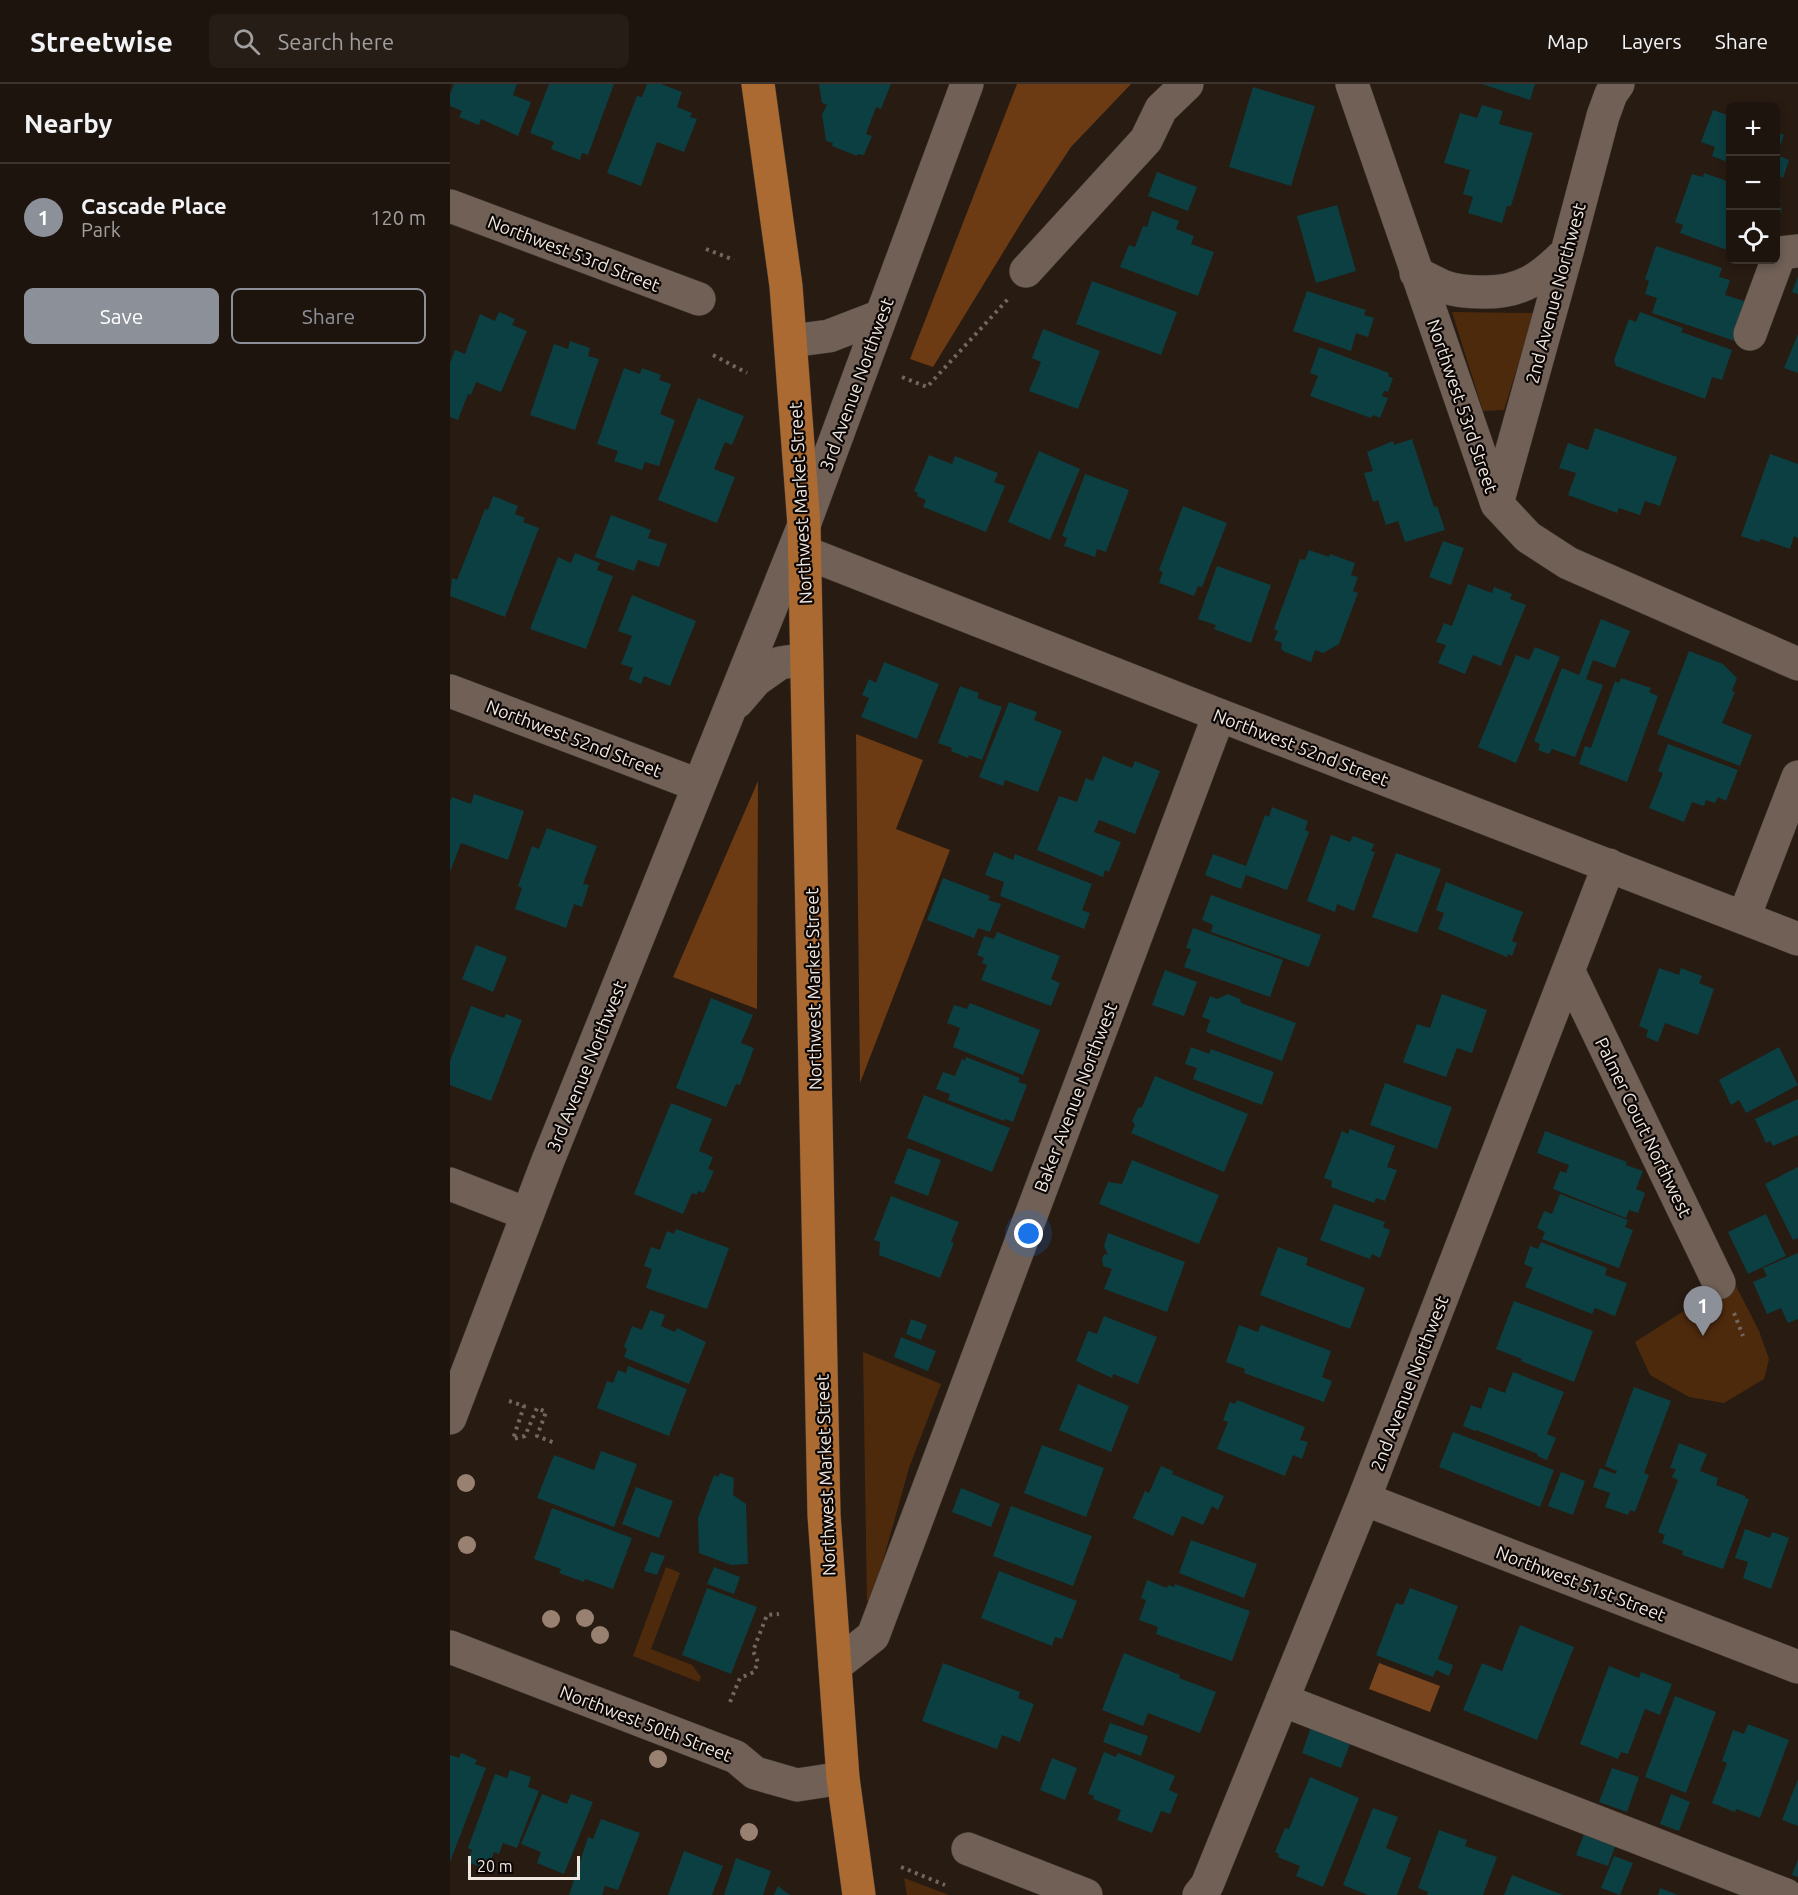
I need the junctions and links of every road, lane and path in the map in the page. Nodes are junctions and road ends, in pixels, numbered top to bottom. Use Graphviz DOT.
graph roads {
  1 [pos="758,84"];
  2 [pos="967,84"];
  3 [pos="1187,84"];
  4 [pos="1352,84"];
  5 [pos="1618,84"];
  6 [pos="450,206"];
  7 [pos="706,249"];
  8 [pos="1798,251"];
  9 [pos="1568,252"];
  10 [pos="734,260"];
  11 [pos="1416,273"];
  12 [pos="1018,284"];
  13 [pos="699,299"];
  14 [pos="881,316"];
  15 [pos="1750,334"];
  16 [pos="790,341"];
  17 [pos="713,355"];
  18 [pos="747,373"];
  19 [pos="902,377"];
  20 [pos="1497,504"];
  21 [pos="804,539"];
  22 [pos="806,659"];
  23 [pos="1798,664"];
  24 [pos="450,691"];
  25 [pos="726,715"];
  26 [pos="1219,716"];
  27 [pos="1798,777"];
  28 [pos="698,785"];
  29 [pos="1609,866"];
  30 [pos="1744,917"];
  31 [pos="1798,939"];
  32 [pos="1569,972"];
  33 [pos="450,1184"];
  34 [pos="527,1214"];
  35 [pos="1719,1283"];
  36 [pos="509,1401"];
  37 [pos="450,1418"];
  38 [pos="555,1443"];
  39 [pos="1364,1499"];
  40 [pos="779,1614"];
  41 [pos="450,1647"];
  42 [pos="835,1666"];
  43 [pos="1798,1667"];
  44 [pos="1282,1700"];
  45 [pos="730,1702"];
  46 [pos="843,1778"];
  47 [pos="968,1849"];
  48 [pos="901,1867"];
  49 [pos="945,1885"];
  50 [pos="859,1895"];
  51 [pos="1086,1895"];
  52 [pos="1199,1895"];
  53 [pos="1786,1895"];
  1 -- 16 [label="main road, Northwest Market Street"];
  2 -- 14 [label="street, 3rd Avenue Northwest"];
  3 -- 12 [label="street"];
  4 -- 11 [label="street, Northwest 53rd Street"];
  5 -- 9 [label="street, 2nd Avenue Northwest"];
  6 -- 13 [label="street, Northwest 53rd Street"];
  7 -- 10 [label="path"];
  8 -- 15 [label="street"];
  9 -- 11 [label="street"];
  9 -- 20 [label="street, 2nd Avenue Northwest"];
  11 -- 20 [label="street, Northwest 53rd Street"];
  12 -- 19 [label="path"];
  14 -- 16 [label="street"];
  14 -- 21 [label="street, 3rd Avenue Northwest"];
  16 -- 21 [label="main road, Northwest Market Street"];
  17 -- 18 [label="path"];
  20 -- 23 [label="street, Northwest 53rd Street"];
  21 -- 22 [label="main road, Northwest Market Street"];
  21 -- 25 [label="street, 3rd Avenue Northwest"];
  21 -- 26 [label="street, Northwest 52nd Street"];
  22 -- 25 [label="street, 3rd Avenue Northwest"];
  22 -- 42 [label="main road, Northwest Market Street"];
  24 -- 28 [label="street, Northwest 52nd Street"];
  25 -- 28 [label="street, 3rd Avenue Northwest"];
  26 -- 29 [label="street, Northwest 52nd Street"];
  26 -- 42 [label="street, Baker Avenue Northwest"];
  27 -- 30 [label="street"];
  28 -- 34 [label="street, 3rd Avenue Northwest"];
  29 -- 30 [label="street, Northwest 52nd Street"];
  29 -- 32 [label="street, 2nd Avenue Northwest"];
  30 -- 31 [label="street, Northwest 52nd Street"];
  32 -- 35 [label="street, Palmer Court Northwest"];
  32 -- 39 [label="street, 2nd Avenue Northwest"];
  33 -- 34 [label="street"];
  34 -- 37 [label="street, 3rd Avenue Northwest"];
  36 -- 38 [label="path"];
  39 -- 43 [label="street, Northwest 51st Street"];
  39 -- 44 [label="street, 2nd Avenue Northwest"];
  40 -- 45 [label="path"];
  41 -- 46 [label="street, Northwest 50th Street"];
  42 -- 46 [label="main road, Northwest Market Street"];
  44 -- 52 [label="street, 2nd Avenue Northwest"];
  44 -- 53 [label="street"];
  46 -- 50 [label="main road, Northwest Market Street"];
  47 -- 51 [label="street"];
  48 -- 49 [label="path"];
}
